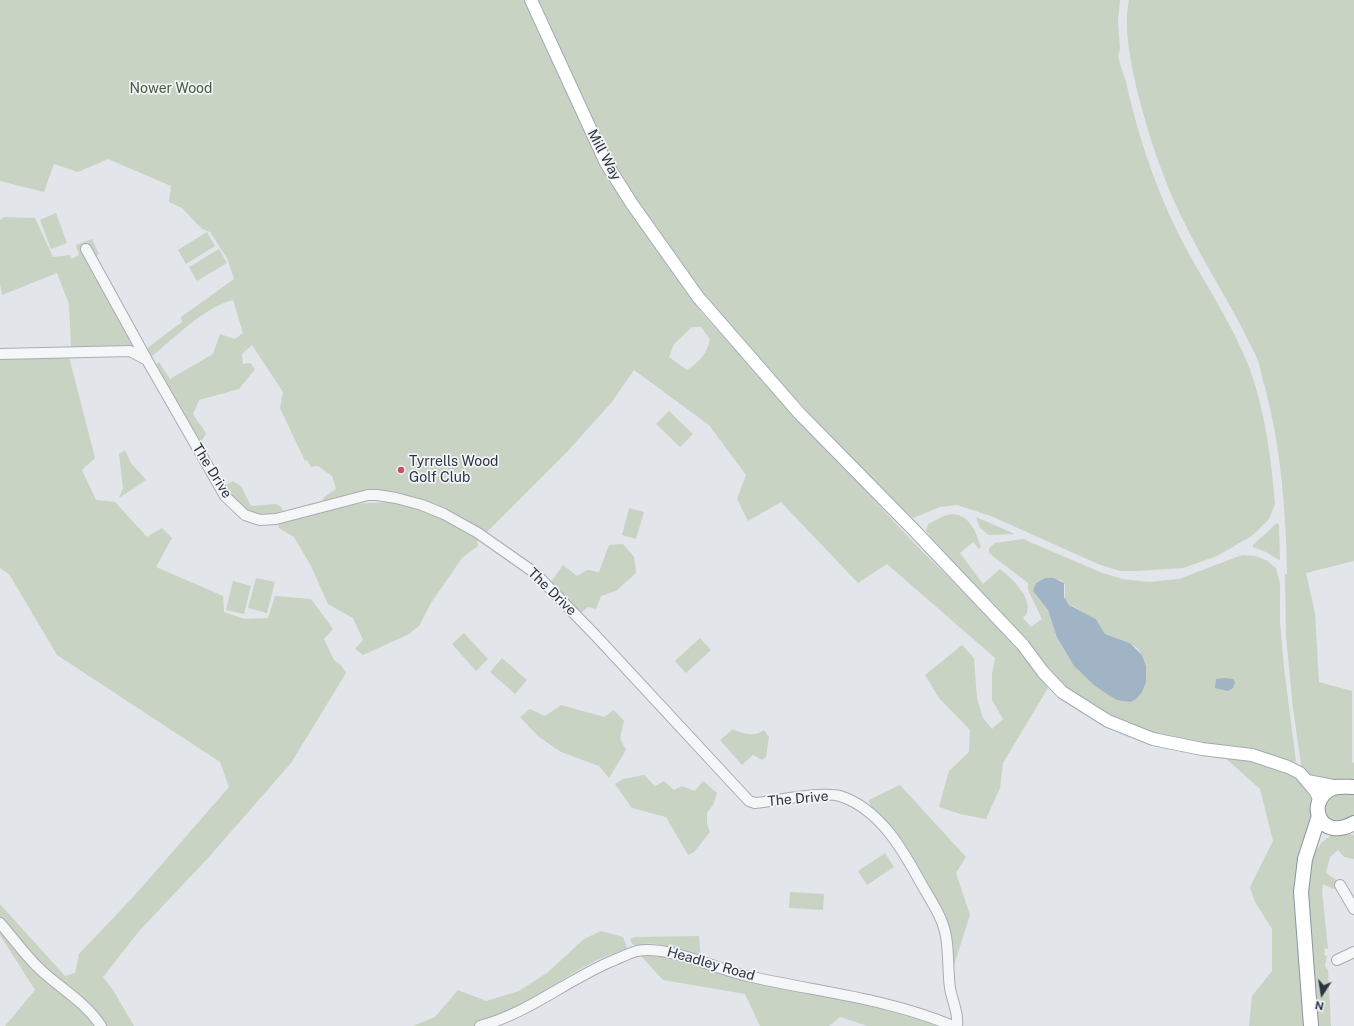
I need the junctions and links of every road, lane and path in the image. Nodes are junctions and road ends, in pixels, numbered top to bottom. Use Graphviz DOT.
graph roads {
  1 [pos="531,0"];
  2 [pos="86,249"];
  3 [pos="0,354"];
  4 [pos="147,360"];
  5 [pos="1307,781"];
  6 [pos="1349,787"];
  7 [pos="1319,809"];
  8 [pos="1354,823"];
  9 [pos="1333,828"];
  10 [pos="1310,847"];
  11 [pos="1340,885"];
  12 [pos="1354,909"];
  13 [pos="0,923"];
  14 [pos="1354,952"];
  15 [pos="1337,960"];
  16 [pos="101,1026"];
  17 [pos="480,1026"];
  18 [pos="953,1026"];
  19 [pos="957,1026"];
  20 [pos="1311,1026"];
  1 -- 5 [label="main road, Mill Way"];
  2 -- 4 [label="street"];
  3 -- 4 [label="street"];
  4 -- 19 [label="street, The Drive"];
  5 -- 6 [label="main road"];
  5 -- 7 [label="main road"];
  6 -- 7 [label="highway"];
  7 -- 9 [label="highway"];
  7 -- 10 [label="highway"];
  8 -- 9 [label="highway"];
  9 -- 10 [label="highway"];
  10 -- 20 [label="highway"];
  11 -- 12 [label="street"];
  13 -- 16 [label="street"];
  14 -- 15 [label="street"];
  17 -- 18 [label="street, Headley Road"];
}
